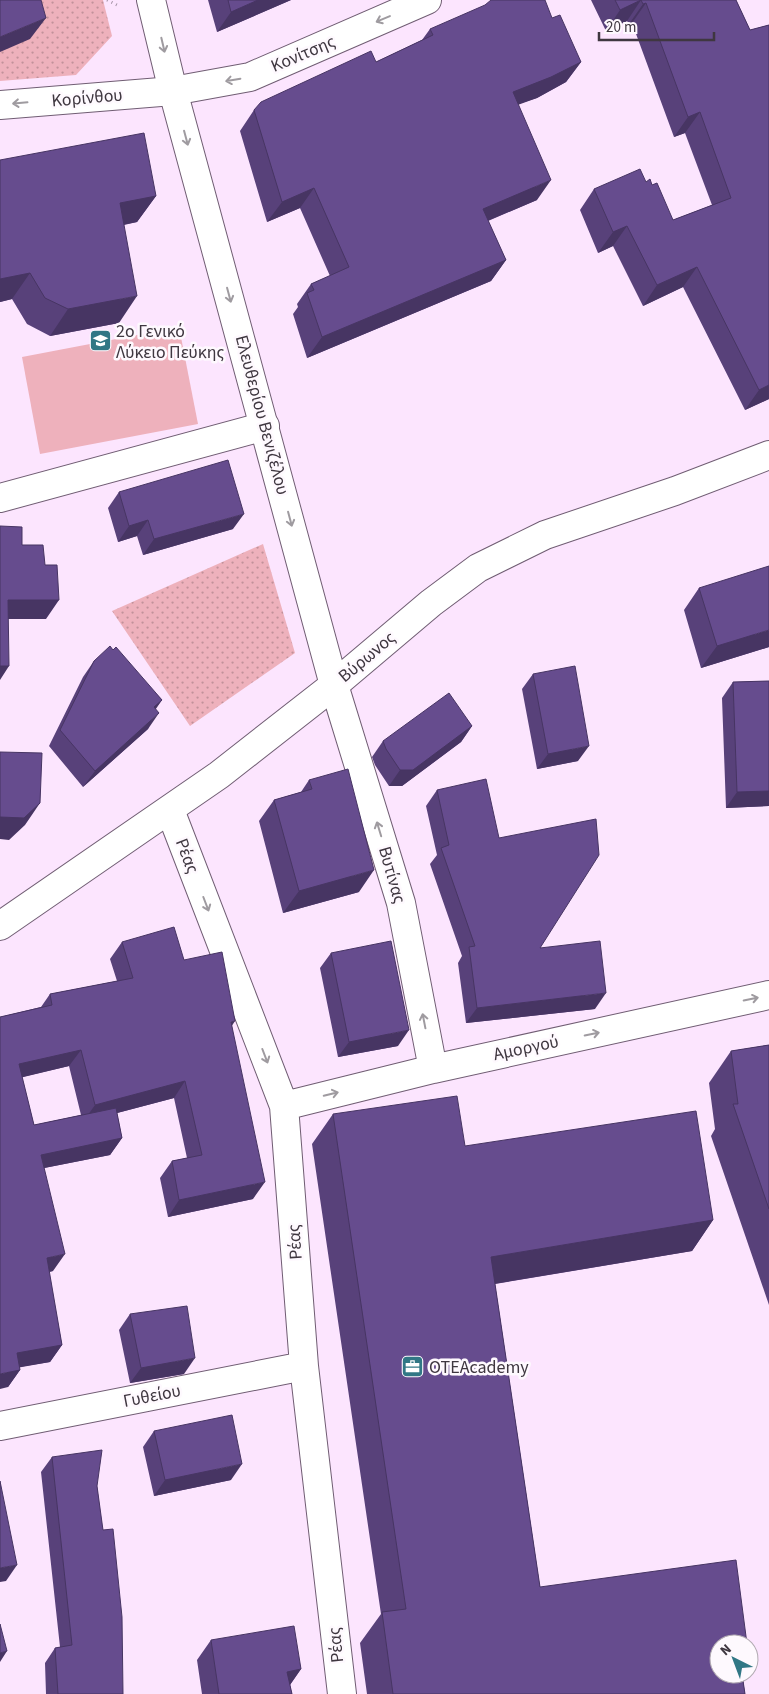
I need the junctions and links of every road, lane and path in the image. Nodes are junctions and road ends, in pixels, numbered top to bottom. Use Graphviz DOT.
graph roads {
  1 [pos="151,0"];
  2 [pos="428,0"];
  3 [pos="173,91"];
  4 [pos="0,105"];
  5 [pos="265,426"];
  6 [pos="769,455"];
  7 [pos="0,498"];
  8 [pos="334,685"];
  9 [pos="170,810"];
  10 [pos="0,926"];
  11 [pos="769,995"];
  12 [pos="433,1068"];
  13 [pos="284,1106"];
  14 [pos="304,1366"];
  15 [pos="0,1426"];
  16 [pos="342,1694"];
  1 -- 3 [label="street, Ελευθερίου Βενιζέλου, one-way"];
  2 -- 3 [label="street, Κονίτσης, one-way"];
  3 -- 4 [label="street, Κορίνθου, one-way"];
  3 -- 5 [label="street, Ελευθερίου Βενιζέλου, one-way"];
  5 -- 7 [label="street"];
  5 -- 8 [label="street, Ελευθερίου Βενιζέλου, one-way"];
  6 -- 8 [label="street, Βύρωνος"];
  8 -- 9 [label="street, Βύρωνος"];
  12 -- 8 [label="street, Βυτίνας, one-way"];
  9 -- 10 [label="street, Βύρωνος"];
  9 -- 13 [label="street, Ρέας, one-way"];
  12 -- 11 [label="street, Αμοργού, one-way"];
  13 -- 12 [label="street, Αμοργού, one-way"];
  13 -- 14 [label="street, Ρέας"];
  14 -- 15 [label="street, Γυθείου"];
  14 -- 16 [label="street, Ρέας"];
}
